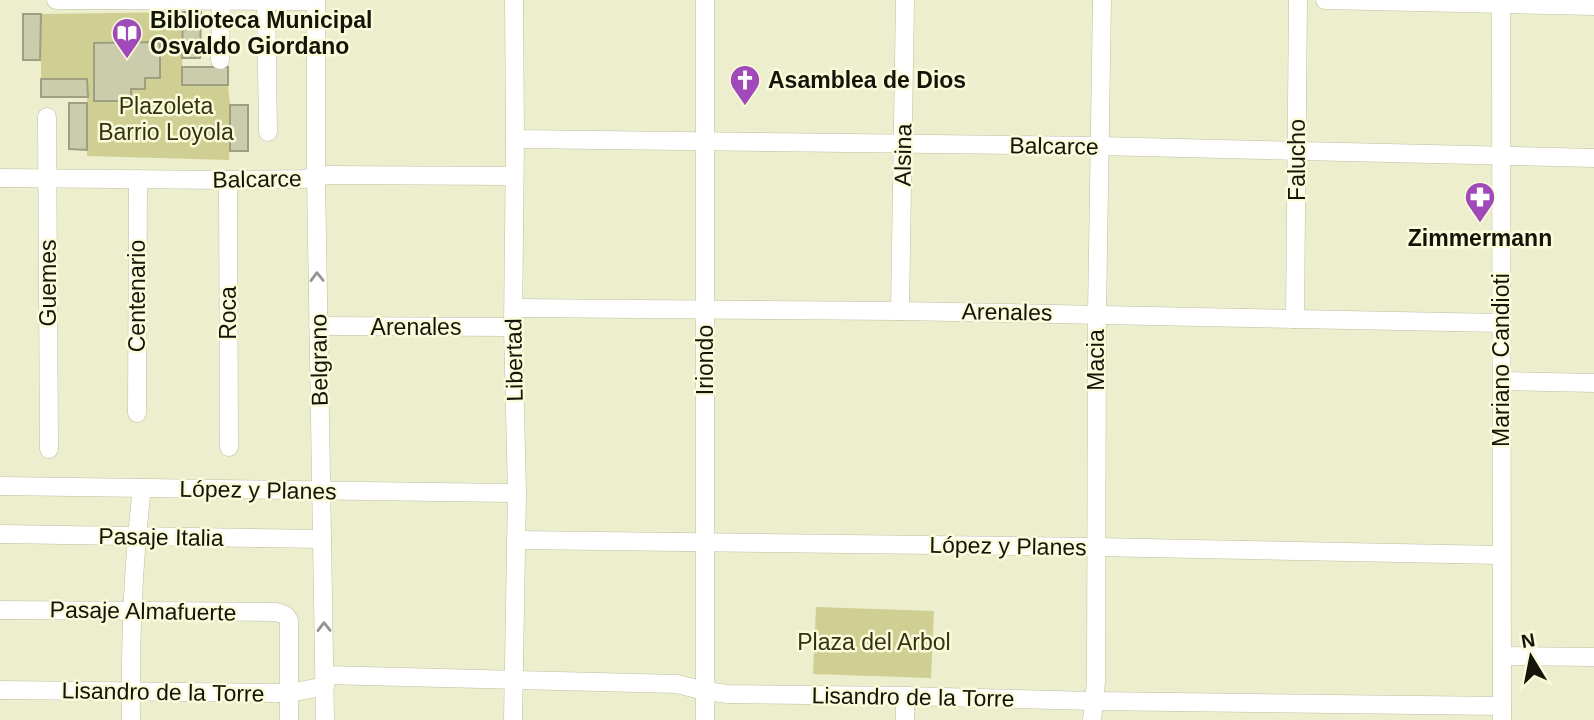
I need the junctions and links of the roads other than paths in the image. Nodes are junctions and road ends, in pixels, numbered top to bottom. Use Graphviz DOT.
graph roads {
  1 [pos="56,0"];
  2 [pos="221,0"];
  3 [pos="514,0"];
  4 [pos="705,0"];
  5 [pos="905,0"];
  6 [pos="1102,0"];
  7 [pos="1297,0"];
  8 [pos="1325,0"];
  9 [pos="136,1"];
  10 [pos="266,1"];
  11 [pos="316,1"];
  12 [pos="1501,2"];
  13 [pos="1594,6"];
  14 [pos="220,60"];
  15 [pos="47,117"];
  16 [pos="268,132"];
  17 [pos="515,139"];
  18 [pos="706,141"];
  19 [pos="904,144"];
  20 [pos="1100,146"];
  21 [pos="1297,150"];
  22 [pos="1500,156"];
  23 [pos="1594,158"];
  24 [pos="513,176"];
  25 [pos="316,177"];
  26 [pos="0,178"];
  27 [pos="48,178"];
  28 [pos="138,179"];
  29 [pos="228,180"];
  30 [pos="514,308"];
  31 [pos="705,309"];
  32 [pos="901,311"];
  33 [pos="1097,314"];
  34 [pos="1295,319"];
  35 [pos="1501,323"];
  36 [pos="318,327"];
  37 [pos="513,327"];
  38 [pos="1502,381"];
  39 [pos="1594,383"];
  40 [pos="136,413"];
  41 [pos="229,447"];
  42 [pos="49,449"];
  43 [pos="0,486"];
  44 [pos="142,488"];
  45 [pos="322,491"];
  46 [pos="517,493"];
  47 [pos="0,534"];
  48 [pos="136,536"];
  49 [pos="322,540"];
  50 [pos="516,540"];
  51 [pos="705,543"];
  52 [pos="1096,547"];
  53 [pos="1501,555"];
  54 [pos="0,610"];
  55 [pos="134,612"];
  56 [pos="1502,656"];
  57 [pos="1594,657"];
  58 [pos="513,680"];
  59 [pos="325,681"];
  60 [pos="0,690"];
  61 [pos="705,691"];
  62 [pos="131,692"];
  63 [pos="290,693"];
  64 [pos="905,696"];
  65 [pos="1093,701"];
  66 [pos="1502,713"];
  67 [pos="131,720"];
  68 [pos="289,720"];
  69 [pos="325,720"];
  70 [pos="513,720"];
  71 [pos="705,720"];
  72 [pos="905,720"];
  73 [pos="1092,720"];
  1 -- 9 [label="street"];
  2 -- 9 [label="street"];
  2 -- 10 [label="street"];
  2 -- 14 [label="street"];
  3 -- 17 [label="street, Libertad"];
  4 -- 18 [label="street, Iriondo"];
  5 -- 19 [label="street, Alsina"];
  6 -- 20 [label="street, Macia"];
  7 -- 21 [label="street, Falucho"];
  8 -- 12 [label="street"];
  10 -- 11 [label="street"];
  10 -- 16 [label="street"];
  11 -- 25 [label="street, Belgrano"];
  12 -- 13 [label="street"];
  12 -- 22 [label="street, Mariano Candioti"];
  15 -- 27 [label="street, Guemes"];
  17 -- 18 [label="street, Balcarce"];
  17 -- 24 [label="street, Libertad"];
  18 -- 19 [label="street, Balcarce"];
  18 -- 31 [label="street, Iriondo"];
  19 -- 20 [label="street, Balcarce"];
  19 -- 32 [label="street, Alsina"];
  20 -- 21 [label="street, Balcarce"];
  20 -- 33 [label="street, Macia"];
  21 -- 22 [label="street, Balcarce"];
  21 -- 34 [label="street, Falucho"];
  22 -- 23 [label="street, Balcarce"];
  22 -- 35 [label="street, Mariano Candioti"];
  24 -- 25 [label="street, Balcarce"];
  24 -- 30 [label="street, Libertad"];
  25 -- 29 [label="street, Balcarce"];
  36 -- 25 [label="street, Belgrano, one-way"];
  26 -- 27 [label="street, Balcarce"];
  27 -- 28 [label="street, Balcarce"];
  27 -- 42 [label="street, Guemes"];
  28 -- 29 [label="street, Balcarce"];
  28 -- 40 [label="street, Centenario"];
  29 -- 41 [label="street, Roca"];
  30 -- 31 [label="street, Arenales"];
  30 -- 37 [label="street, Libertad"];
  31 -- 32 [label="street, Arenales"];
  31 -- 51 [label="street, Iriondo"];
  32 -- 33 [label="street, Arenales"];
  33 -- 34 [label="street, Arenales"];
  33 -- 52 [label="street, Macia"];
  34 -- 35 [label="street, Arenales"];
  35 -- 38 [label="street, Mariano Candioti"];
  36 -- 37 [label="street, Arenales"];
  36 -- 45 [label="street, Belgrano"];
  37 -- 46 [label="street, Libertad"];
  38 -- 39 [label="street"];
  38 -- 53 [label="street, Mariano Candioti"];
  43 -- 44 [label="street, López y Planes"];
  44 -- 45 [label="street, López y Planes"];
  44 -- 48 [label="street"];
  45 -- 46 [label="street, López y Planes"];
  45 -- 49 [label="street, Belgrano"];
  46 -- 50 [label="street, Libertad"];
  47 -- 48 [label="street, Pasaje Italia"];
  48 -- 49 [label="street, Pasaje Italia"];
  48 -- 55 [label="street"];
  59 -- 49 [label="street, Belgrano, one-way"];
  50 -- 51 [label="street, López y Planes"];
  50 -- 58 [label="street, Libertad"];
  51 -- 52 [label="street, López y Planes"];
  51 -- 61 [label="street, Iriondo"];
  52 -- 53 [label="street, López y Planes"];
  52 -- 65 [label="street, Macia"];
  53 -- 56 [label="street, Mariano Candioti"];
  54 -- 55 [label="street, Pasaje Almafuerte"];
  55 -- 62 [label="street"];
  55 -- 63 [label="street, Pasaje Almafuerte"];
  56 -- 57 [label="street"];
  56 -- 66 [label="street, Mariano Candioti"];
  58 -- 59 [label="street, Lisandro de la Torre"];
  58 -- 61 [label="street, Lisandro de la Torre"];
  58 -- 70 [label="street, Libertad"];
  59 -- 63 [label="street, Lisandro de la Torre"];
  59 -- 69 [label="street, Belgrano"];
  60 -- 62 [label="street, Lisandro de la Torre"];
  61 -- 64 [label="street, Lisandro de la Torre"];
  61 -- 71 [label="street, Iriondo"];
  62 -- 63 [label="street, Lisandro de la Torre"];
  62 -- 67 [label="street"];
  63 -- 68 [label="street"];
  64 -- 65 [label="street, Lisandro de la Torre"];
  64 -- 72 [label="street"];
  65 -- 66 [label="street, Lisandro de la Torre"];
  65 -- 73 [label="street, Macia"];
}
